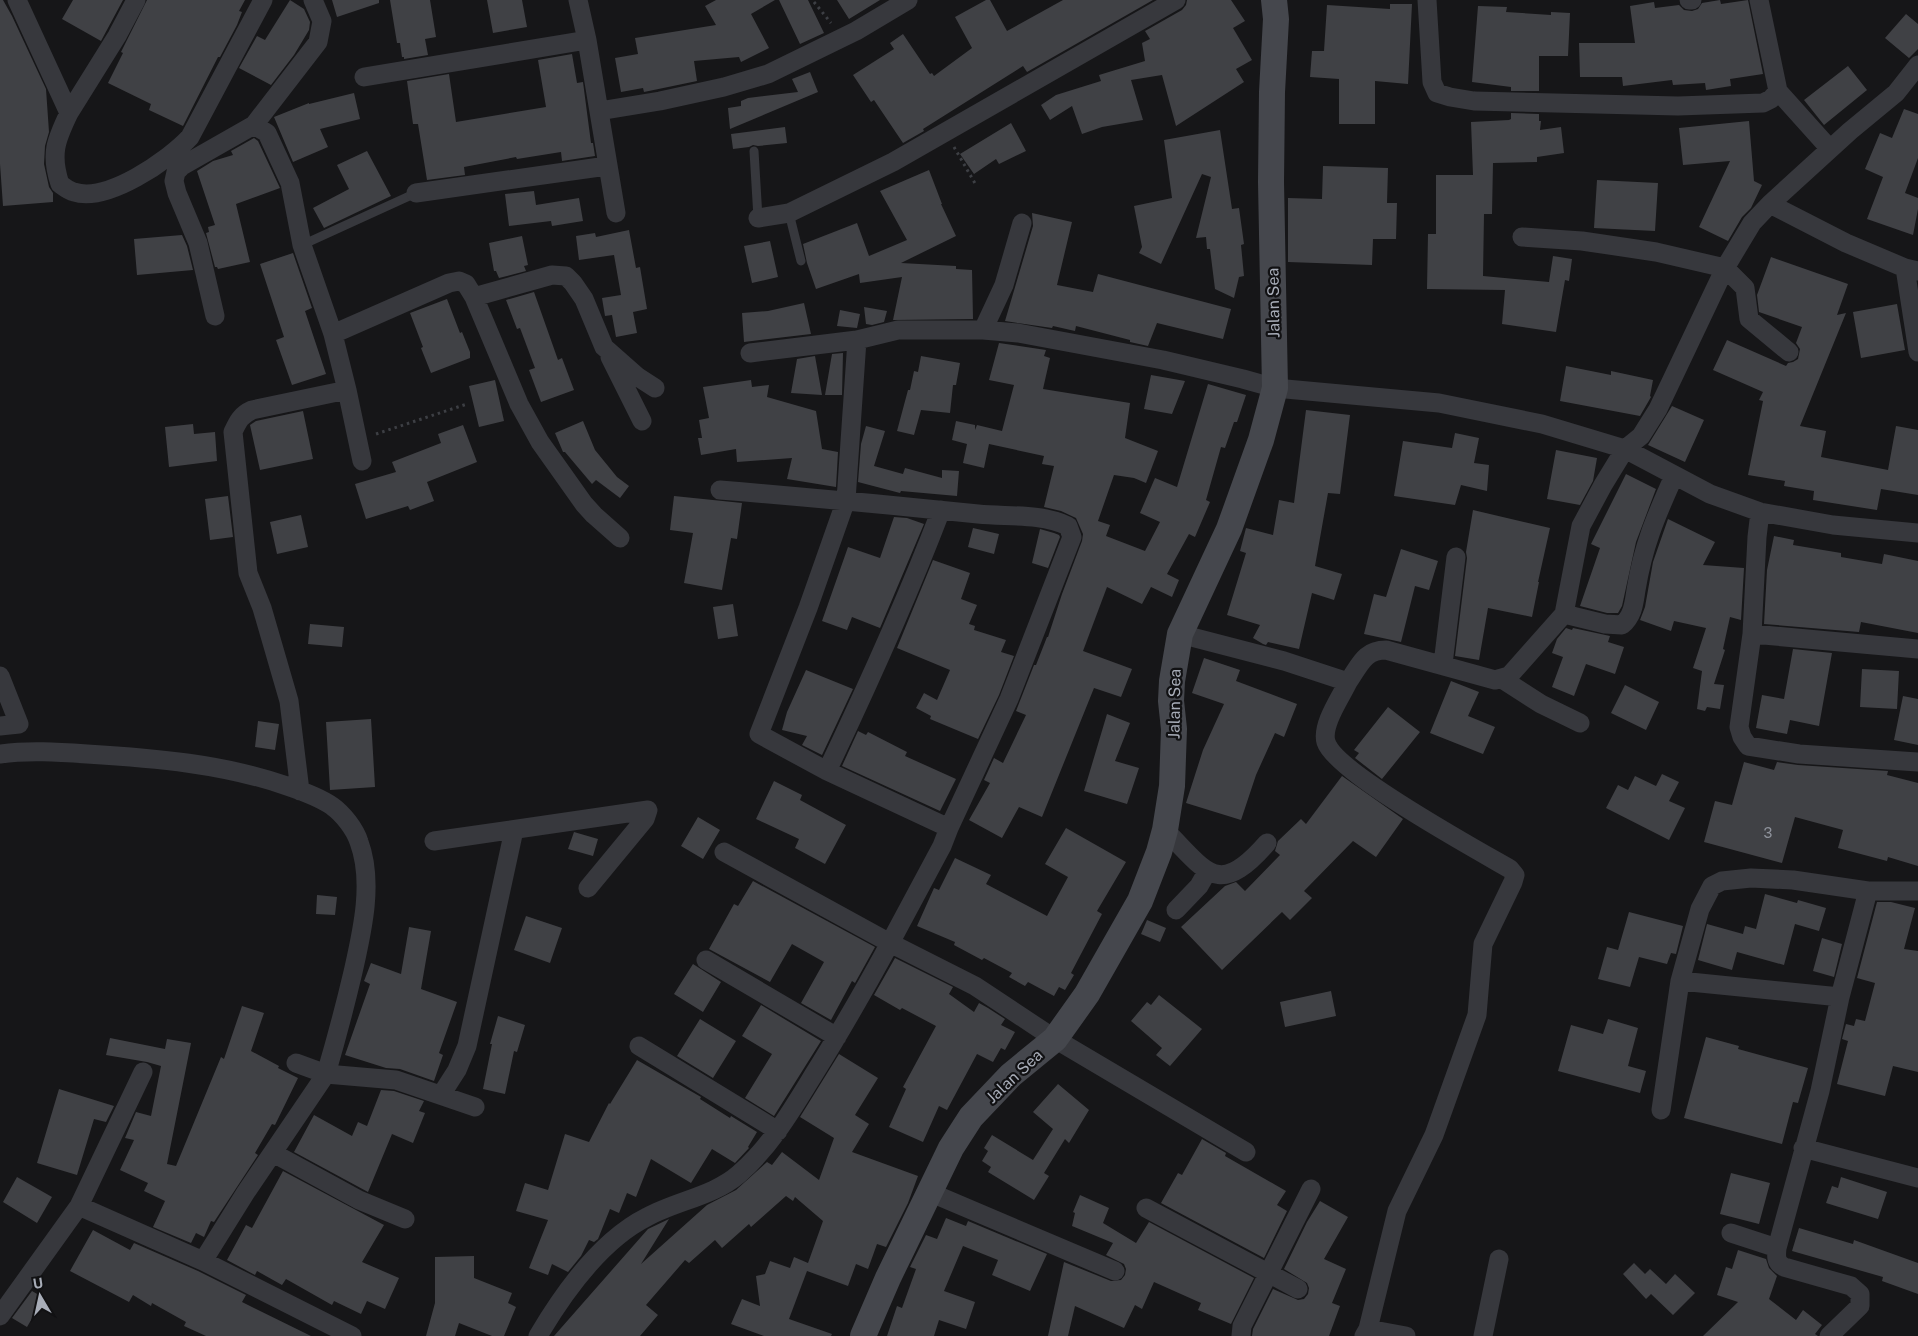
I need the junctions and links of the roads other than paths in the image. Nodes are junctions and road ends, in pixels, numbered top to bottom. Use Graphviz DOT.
graph roads {
  1 [pos="17,0"];
  2 [pos="136,0"];
  3 [pos="263,0"];
  4 [pos="313,0"];
  5 [pos="578,0"];
  6 [pos="908,0"];
  7 [pos="1176,0"];
  8 [pos="1274,0"];
  9 [pos="1428,0"];
  10 [pos="1759,0"];
  11 [pos="587,40"];
  12 [pos="1918,65"];
  13 [pos="364,77"];
  14 [pos="1778,91"];
  15 [pos="599,112"];
  16 [pos="69,113"];
  17 [pos="254,124"];
  18 [pos="1830,149"];
  19 [pos="754,151"];
  20 [pos="607,166"];
  21 [pos="416,193"];
  22 [pos="1770,204"];
  23 [pos="789,212"];
  24 [pos="616,213"];
  25 [pos="758,218"];
  26 [pos="1022,223"];
  27 [pos="1522,237"];
  28 [pos="302,245"];
  29 [pos="801,261"];
  30 [pos="1725,268"];
  31 [pos="1911,270"];
  32 [pos="474,297"];
  33 [pos="215,316"];
  34 [pos="983,330"];
  35 [pos="333,334"];
  36 [pos="857,340"];
  37 [pos="604,347"];
  38 [pos="1789,352"];
  39 [pos="1918,352"];
  40 [pos="750,353"];
  41 [pos="655,388"];
  42 [pos="1275,388"];
  43 [pos="347,390"];
  44 [pos="642,421"];
  45 [pos="1626,449"];
  46 [pos="362,461"];
  47 [pos="1674,476"];
  48 [pos="720,490"];
  49 [pos="846,500"];
  50 [pos="941,510"];
  51 [pos="1760,512"];
  52 [pos="1918,533"];
  53 [pos="620,538"];
  54 [pos="1456,557"];
  55 [pos="1564,614"];
  56 [pos="1180,634"];
  57 [pos="1752,634"];
  58 [pos="1918,649"];
  59 [pos="1443,664"];
  60 [pos="0,676"];
  61 [pos="1502,679"];
  62 [pos="1348,682"];
  63 [pos="1580,723"];
  64 [pos="0,726"];
  65 [pos="0,754"];
  66 [pos="1918,762"];
  67 [pos="827,771"];
  68 [pos="300,791"];
  69 [pos="948,828"];
  70 [pos="514,830"];
  71 [pos="1165,830"];
  72 [pos="434,842"];
  73 [pos="1267,843"];
  74 [pos="724,852"];
  75 [pos="1207,872"];
  76 [pos="588,888"];
  77 [pos="1868,891"];
  78 [pos="1918,891"];
  79 [pos="1176,910"];
  80 [pos="890,943"];
  81 [pos="706,960"];
  82 [pos="1680,981"];
  83 [pos="1840,997"];
  84 [pos="837,1036"];
  85 [pos="1055,1039"];
  86 [pos="639,1046"];
  87 [pos="296,1063"];
  88 [pos="142,1072"];
  89 [pos="326,1074"];
  90 [pos="441,1095"];
  91 [pos="475,1107"];
  92 [pos="1661,1110"];
  93 [pos="778,1130"];
  94 [pos="1804,1148"];
  95 [pos="273,1152"];
  96 [pos="1246,1152"];
  97 [pos="1918,1178"];
  98 [pos="1311,1189"];
  99 [pos="929,1192"];
  100 [pos="78,1206"];
  101 [pos="1146,1208"];
  102 [pos="404,1219"];
  103 [pos="1731,1233"];
  104 [pos="1777,1248"];
  105 [pos="1499,1259"];
  106 [pos="203,1261"];
  107 [pos="1116,1271"];
  108 [pos="1268,1274"];
  109 [pos="1298,1289"];
  110 [pos="0,1316"];
  111 [pos="1366,1333"];
  112 [pos="352,1336"];
  113 [pos="538,1336"];
  114 [pos="863,1336"];
  115 [pos="1241,1336"];
  116 [pos="1406,1336"];
  117 [pos="1483,1336"];
  118 [pos="1829,1336"];
  1 -- 16 [label="street"];
  2 -- 16 [label="street"];
  3 -- 16 [label="street"];
  4 -- 17 [label="street"];
  5 -- 11 [label="street"];
  6 -- 15 [label="street"];
  7 -- 23 [label="street"];
  8 -- 42 [label="main road, Jalan Sea"];
  9 -- 14 [label="street"];
  10 -- 14 [label="street"];
  11 -- 13 [label="street"];
  11 -- 15 [label="street"];
  12 -- 18 [label="street"];
  14 -- 18 [label="street"];
  15 -- 20 [label="street"];
  17 -- 28 [label="street"];
  17 -- 33 [label="street"];
  18 -- 22 [label="street"];
  19 -- 25 [label="lane"];
  20 -- 21 [label="street"];
  20 -- 24 [label="street"];
  21 -- 28 [label="lane"];
  22 -- 30 [label="street"];
  22 -- 31 [label="street"];
  23 -- 25 [label="street"];
  23 -- 29 [label="lane"];
  26 -- 34 [label="street"];
  27 -- 30 [label="street"];
  28 -- 35 [label="street"];
  30 -- 38 [label="street"];
  30 -- 45 [label="street"];
  31 -- 39 [label="street"];
  32 -- 35 [label="street"];
  32 -- 37 [label="street"];
  32 -- 53 [label="street"];
  34 -- 36 [label="street"];
  34 -- 42 [label="street"];
  35 -- 43 [label="street"];
  36 -- 40 [label="street"];
  36 -- 49 [label="street"];
  37 -- 41 [label="street"];
  37 -- 44 [label="street"];
  42 -- 45 [label="street"];
  42 -- 56 [label="main road, Jalan Sea"];
  43 -- 46 [label="street"];
  43 -- 68 [label="street"];
  45 -- 47 [label="street"];
  45 -- 55 [label="street"];
  47 -- 51 [label="street"];
  47 -- 55 [label="street"];
  48 -- 49 [label="street"];
  49 -- 50 [label="street"];
  49 -- 67 [label="street"];
  50 -- 67 [label="street"];
  50 -- 69 [label="street"];
  51 -- 52 [label="street"];
  51 -- 57 [label="street"];
  54 -- 59 [label="street"];
  55 -- 61 [label="street"];
  56 -- 62 [label="street"];
  56 -- 71 [label="main road, Jalan Sea"];
  57 -- 58 [label="street"];
  57 -- 66 [label="street"];
  59 -- 61 [label="street"];
  59 -- 62 [label="street"];
  60 -- 64 [label="street"];
  61 -- 63 [label="street"];
  62 -- 111 [label="street"];
  65 -- 68 [label="street"];
  67 -- 69 [label="street"];
  68 -- 89 [label="street"];
  69 -- 80 [label="street"];
  70 -- 72 [label="street"];
  70 -- 76 [label="street"];
  70 -- 90 [label="street"];
  71 -- 75 [label="street"];
  71 -- 85 [label="main road, Jalan Sea"];
  73 -- 75 [label="street"];
  74 -- 80 [label="street"];
  75 -- 79 [label="street"];
  77 -- 78 [label="street"];
  77 -- 82 [label="street"];
  77 -- 83 [label="street"];
  80 -- 84 [label="street"];
  80 -- 85 [label="street"];
  81 -- 84 [label="street"];
  82 -- 83 [label="street"];
  82 -- 92 [label="street"];
  83 -- 94 [label="street"];
  84 -- 93 [label="street"];
  85 -- 96 [label="street"];
  85 -- 99 [label="main road, Jalan Sea"];
  86 -- 93 [label="street"];
  87 -- 89 [label="street"];
  88 -- 100 [label="street"];
  89 -- 90 [label="street"];
  89 -- 95 [label="street"];
  90 -- 91 [label="street"];
  93 -- 113 [label="street"];
  94 -- 97 [label="street"];
  94 -- 104 [label="street"];
  95 -- 102 [label="street"];
  95 -- 106 [label="street"];
  98 -- 108 [label="street"];
  99 -- 107 [label="street"];
  99 -- 114 [label="main road, Jalan Sea"];
  100 -- 106 [label="street"];
  100 -- 110 [label="street"];
  101 -- 108 [label="street"];
  103 -- 104 [label="street"];
  104 -- 118 [label="street"];
  105 -- 117 [label="street"];
  106 -- 112 [label="street"];
  108 -- 109 [label="street"];
  108 -- 115 [label="street"];
  111 -- 116 [label="street"];
}
